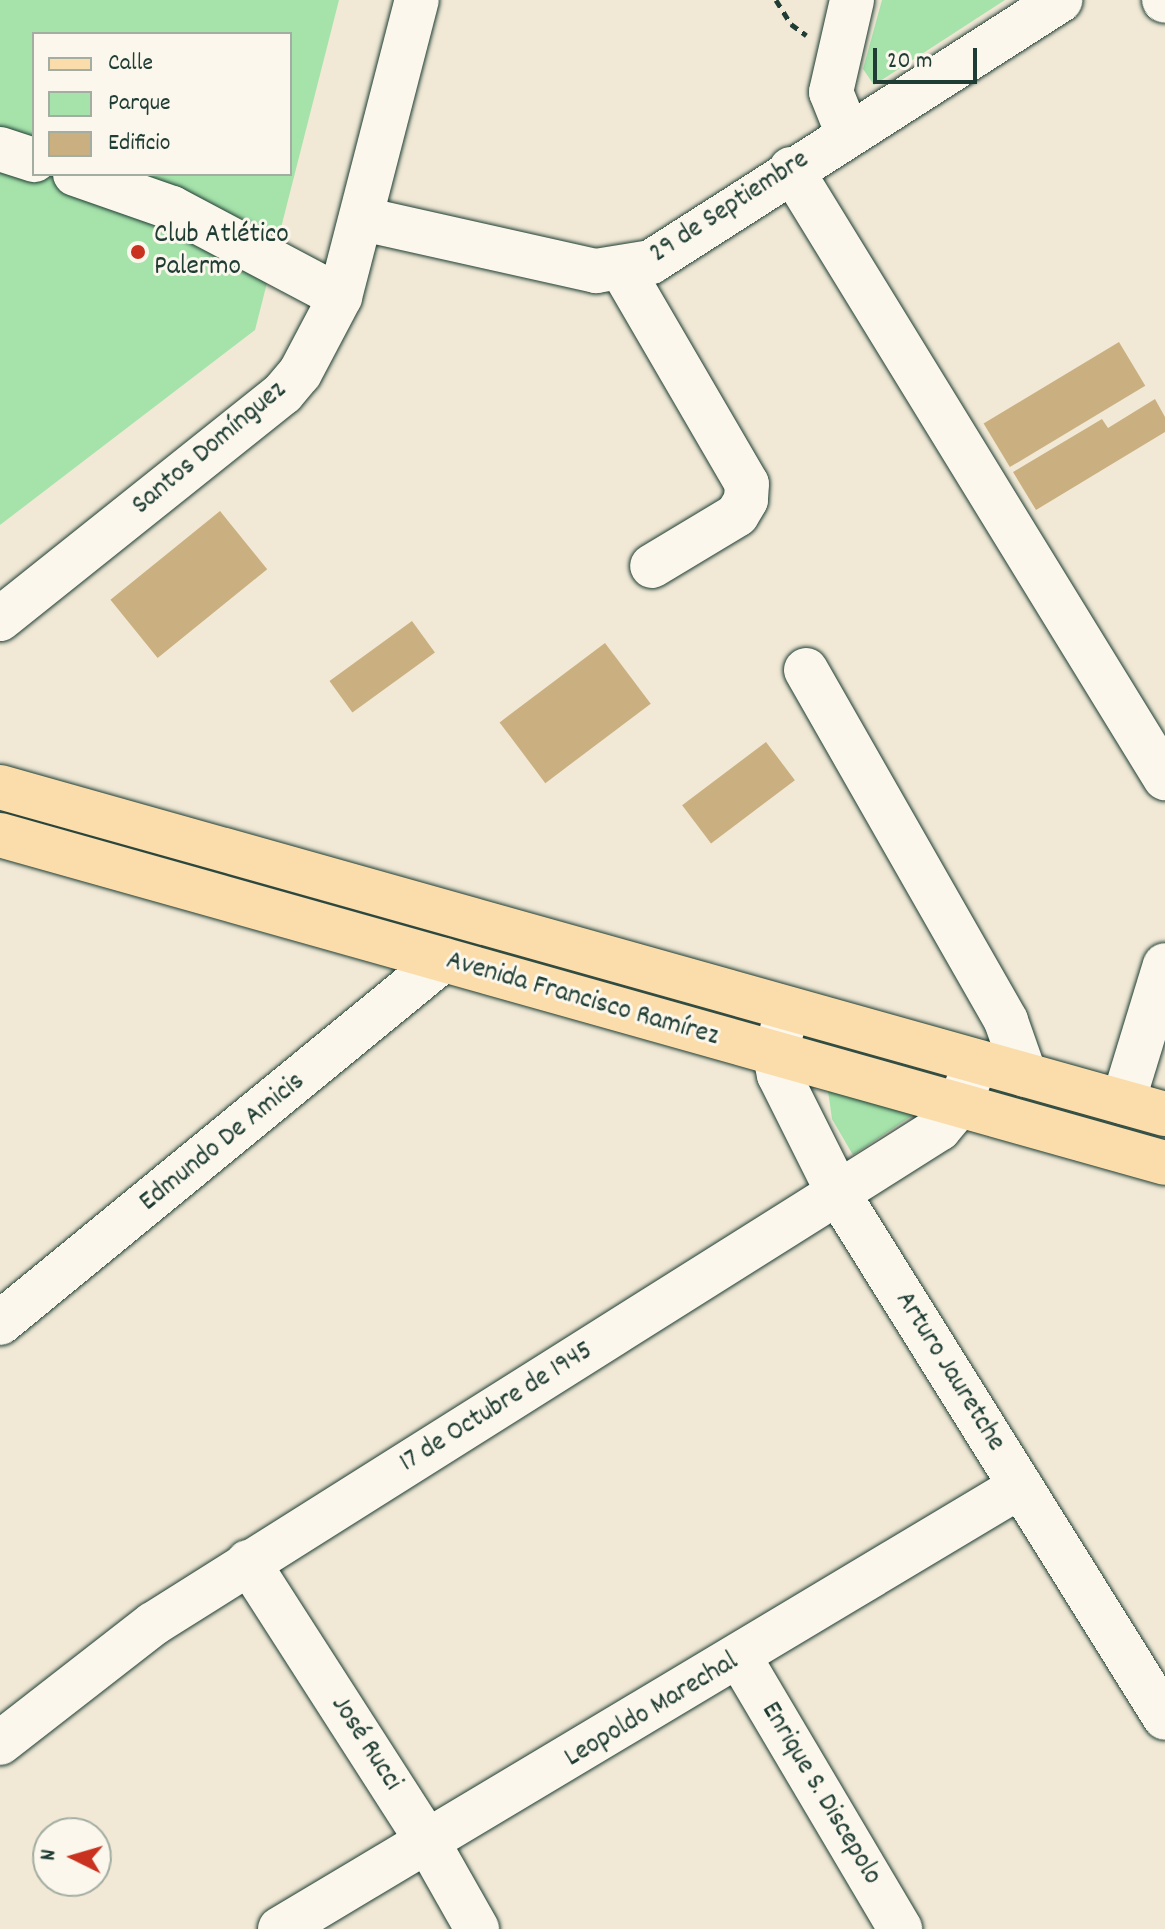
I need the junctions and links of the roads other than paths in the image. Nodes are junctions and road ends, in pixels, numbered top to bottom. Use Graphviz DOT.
graph roads {
  1 [pos="417,0"];
  2 [pos="852,0"];
  3 [pos="1060,0"];
  4 [pos="847,132"];
  5 [pos="0,149"];
  6 [pos="32,159"];
  7 [pos="791,169"];
  8 [pos="81,176"];
  9 [pos="363,219"];
  10 [pos="623,271"];
  11 [pos="340,297"];
  12 [pos="652,566"];
  13 [pos="0,619"];
  14 [pos="806,670"];
  15 [pos="1165,778"];
  16 [pos="0,787"];
  17 [pos="0,835"];
  18 [pos="443,960"];
  19 [pos="1165,965"];
  20 [pos="787,1012"];
  21 [pos="775,1055"];
  22 [pos="976,1062"];
  23 [pos="1025,1075"];
  24 [pos="1123,1102"];
  25 [pos="959,1105"];
  26 [pos="1165,1114"];
  27 [pos="1165,1163"];
  28 [pos="839,1195"];
  29 [pos="0,1323"];
  30 [pos="1021,1486"];
  31 [pos="248,1562"];
  32 [pos="740,1658"];
  33 [pos="1165,1718"];
  34 [pos="0,1743"];
  35 [pos="429,1844"];
  36 [pos="280,1929"];
  37 [pos="477,1929"];
  38 [pos="900,1929"];
  1 -- 9 [label="street, Santos Domínguez"];
  2 -- 4 [label="street"];
  3 -- 4 [label="street, 29 de Septiembre"];
  4 -- 7 [label="street, 29 de Septiembre"];
  5 -- 6 [label="street"];
  7 -- 10 [label="street, 29 de Septiembre"];
  7 -- 15 [label="street"];
  8 -- 11 [label="street"];
  9 -- 10 [label="street, 29 de Septiembre"];
  9 -- 11 [label="street, Santos Domínguez"];
  10 -- 12 [label="street"];
  11 -- 13 [label="street, Santos Domínguez"];
  14 -- 23 [label="street"];
  16 -- 20 [label="main road, Avenida Francisco Ramírez"];
  17 -- 18 [label="main road, Avenida Francisco Ramírez"];
  18 -- 21 [label="main road, Avenida Francisco Ramírez"];
  18 -- 29 [label="street, Edmundo De Amicis"];
  19 -- 24 [label="street"];
  20 -- 21 [label="street"];
  20 -- 22 [label="main road, Avenida Francisco Ramírez"];
  21 -- 25 [label="main road, Avenida Francisco Ramírez"];
  21 -- 28 [label="street, Arturo Jauretche"];
  22 -- 23 [label="main road, Avenida Francisco Ramírez"];
  22 -- 25 [label="street, 17 de Octubre de 1945"];
  23 -- 24 [label="main road, Avenida Francisco Ramírez"];
  24 -- 26 [label="main road, Avenida Francisco Ramírez"];
  25 -- 27 [label="main road, Avenida Francisco Ramírez"];
  25 -- 28 [label="street, 17 de Octubre de 1945"];
  28 -- 30 [label="street, Arturo Jauretche"];
  28 -- 31 [label="street, 17 de Octubre de 1945"];
  30 -- 32 [label="street, Leopoldo Marechal"];
  30 -- 33 [label="street, Arturo Jauretche"];
  31 -- 34 [label="street, 17 de Octubre de 1945"];
  31 -- 35 [label="street, José Rucci"];
  32 -- 35 [label="street, Leopoldo Marechal"];
  32 -- 38 [label="street, Enrique S. Discepolo"];
  35 -- 36 [label="street, Leopoldo Marechal"];
  35 -- 37 [label="street, José Rucci"];
}
